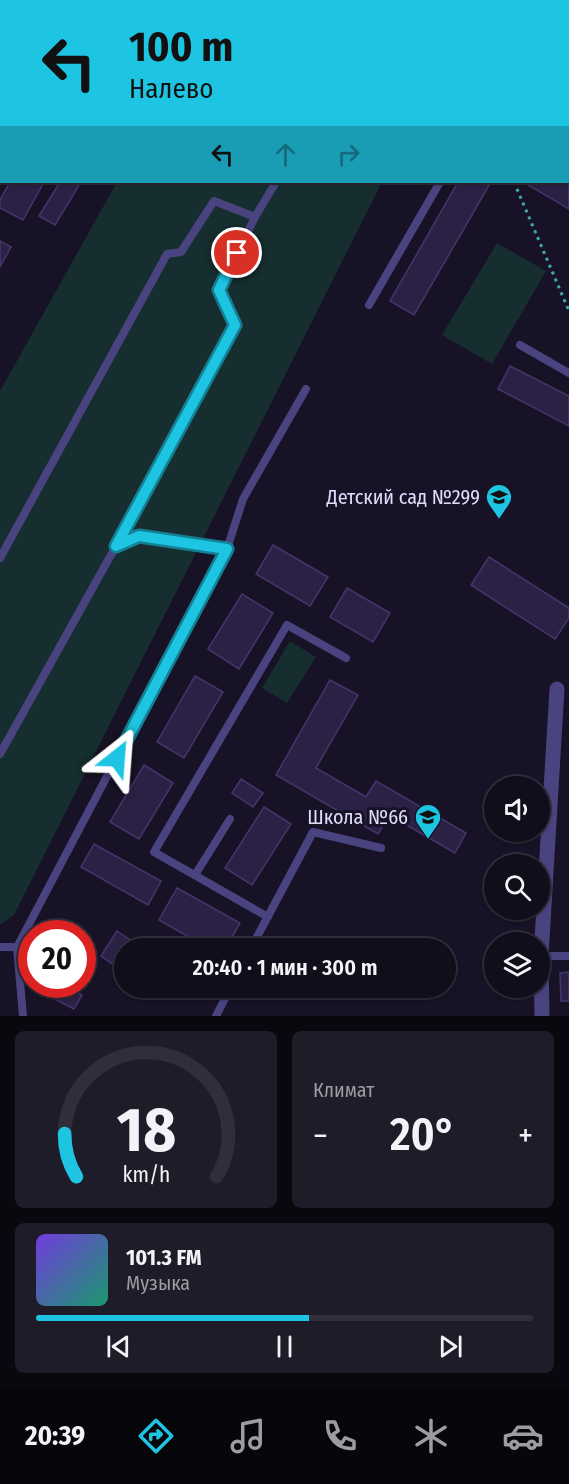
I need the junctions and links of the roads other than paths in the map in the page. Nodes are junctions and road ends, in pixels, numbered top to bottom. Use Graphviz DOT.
graph roads {
  1 [pos="275,183"];
  2 [pos="439,183"];
  3 [pos="255,217"];
  4 [pos="369,305"];
  5 [pos="520,345"];
  6 [pos="569,373"];
  7 [pos="306,389"];
  8 [pos="116,546"];
  9 [pos="227,549"];
  10 [pos="0,558"];
  11 [pos="346,658"];
  12 [pos="563,689"];
  13 [pos="0,754"];
  14 [pos="230,819"];
  15 [pos="381,848"];
  16 [pos="195,875"];
  17 [pos="268,916"];
  18 [pos="543,932"];
  19 [pos="256,938"];
  20 [pos="0,947"];
  21 [pos="17,947"];
  22 [pos="550,956"];
  23 [pos="569,956"];
  24 [pos="225,998"];
  25 [pos="542,998"];
  26 [pos="22,1016"];
  27 [pos="216,1016"];
  28 [pos="542,1016"];
  1 -- 3 [label="lane"];
  2 -- 4 [label="lane"];
  3 -- 8 [label="lane"];
  3 -- 10 [label="lane"];
  5 -- 6 [label="lane"];
  7 -- 9 [label="lane"];
  8 -- 9 [label="lane"];
  8 -- 13 [label="lane"];
  9 -- 21 [label="lane"];
  11 -- 16 [label="lane"];
  12 -- 18 [label="street"];
  14 -- 16 [label="lane"];
  15 -- 17 [label="lane"];
  16 -- 17 [label="lane"];
  17 -- 19 [label="lane"];
  20 -- 21 [label="lane"];
  21 -- 26 [label="lane"];
  22 -- 23 [label="lane"];
  24 -- 27 [label="lane"];
  25 -- 28 [label="street"];
}
